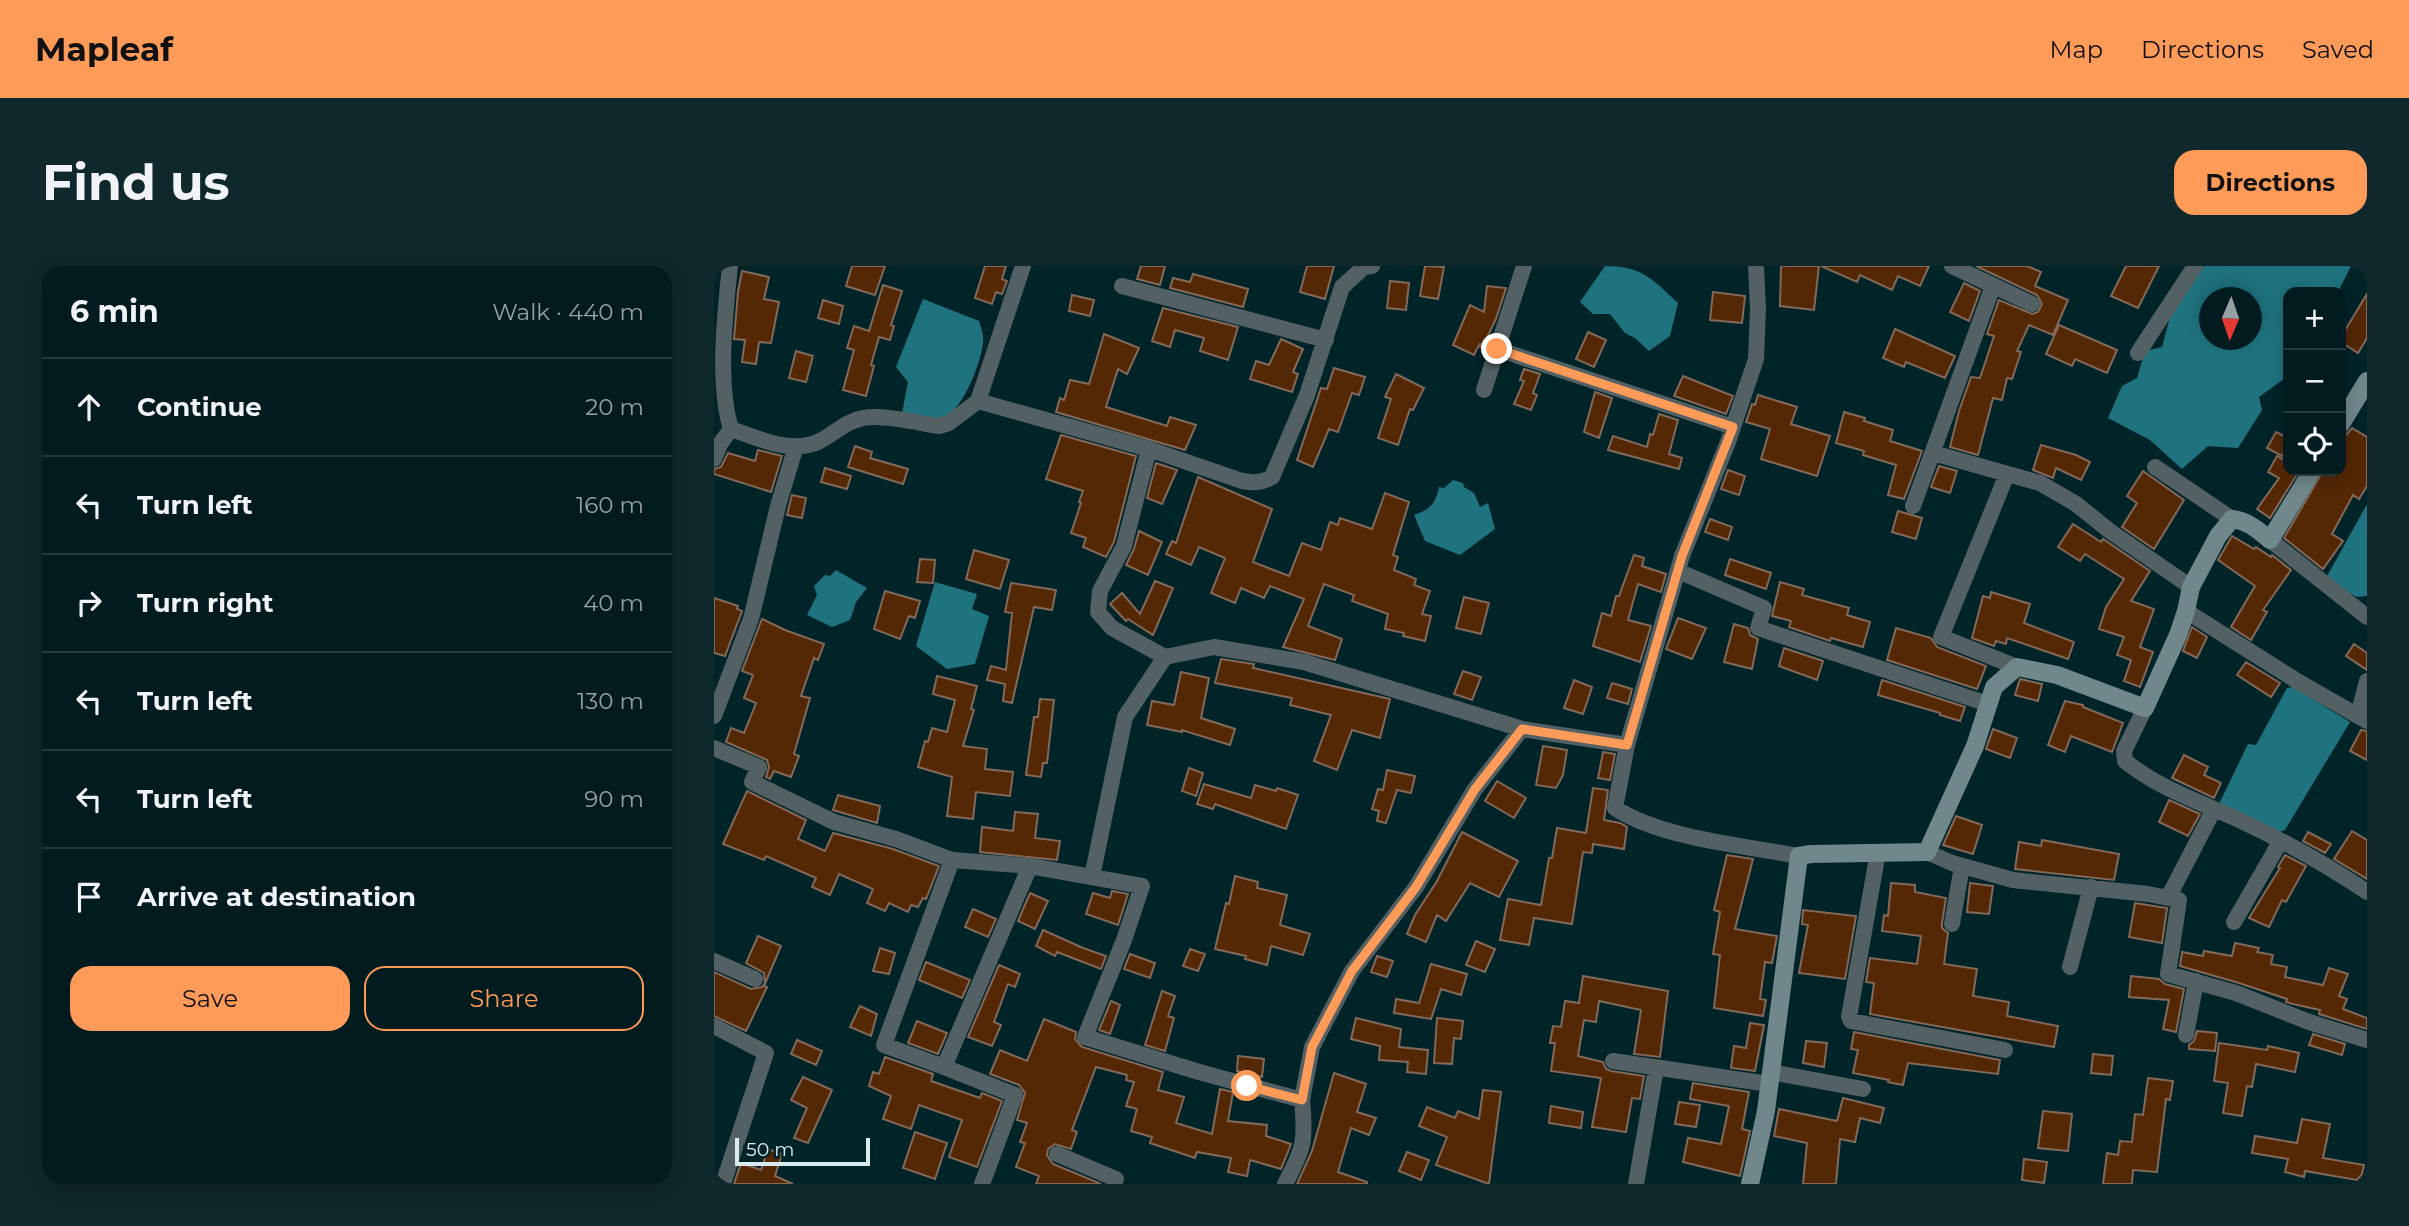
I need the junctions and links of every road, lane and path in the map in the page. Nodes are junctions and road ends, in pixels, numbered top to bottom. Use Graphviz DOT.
graph roads {
  1 [pos="730,266"];
  2 [pos="1023,266"];
  3 [pos="1372,266"];
  4 [pos="1524,266"];
  5 [pos="1756,266"];
  6 [pos="1952,266"];
  7 [pos="2195,266"];
  8 [pos="1122,286"];
  9 [pos="1993,286"];
  10 [pos="2032,304"];
  11 [pos="1326,340"];
  12 [pos="1497,349"];
  13 [pos="2138,353"];
  14 [pos="2367,381"];
  15 [pos="1484,390"];
  16 [pos="978,401"];
  17 [pos="2346,416"];
  18 [pos="1733,427"];
  19 [pos="731,429"];
  20 [pos="796,446"];
  21 [pos="1149,449"];
  22 [pos="1933,453"];
  23 [pos="714,459"];
  24 [pos="2155,467"];
  25 [pos="2007,474"];
  26 [pos="2309,476"];
  27 [pos="1913,506"];
  28 [pos="2232,519"];
  29 [pos="2270,540"];
  30 [pos="1678,570"];
  31 [pos="2191,587"];
  32 [pos="2186,611"];
  33 [pos="2367,617"];
  34 [pos="1165,657"];
  35 [pos="2017,667"];
  36 [pos="2367,681"];
  37 [pos="1988,704"];
  38 [pos="2145,708"];
  39 [pos="714,716"];
  40 [pos="2362,719"];
  41 [pos="1522,729"];
  42 [pos="1627,745"];
  43 [pos="714,748"];
  44 [pos="2214,809"];
  45 [pos="2280,842"];
  46 [pos="1878,852"];
  47 [pos="1927,852"];
  48 [pos="1799,856"];
  49 [pos="952,860"];
  50 [pos="1030,866"];
  51 [pos="1962,866"];
  52 [pos="1091,877"];
  53 [pos="2091,887"];
  54 [pos="2367,892"];
  55 [pos="2168,898"];
  56 [pos="2234,922"];
  57 [pos="1952,924"];
  58 [pos="714,961"];
  59 [pos="2070,967"];
  60 [pos="755,979"];
  61 [pos="2196,981"];
  62 [pos="714,1026"];
  63 [pos="2186,1035"];
  64 [pos="2367,1040"];
  65 [pos="2005,1049"];
  66 [pos="1613,1061"];
  67 [pos="944,1067"];
  68 [pos="1656,1068"];
  69 [pos="1770,1078"];
  70 [pos="1863,1089"];
  71 [pos="1302,1100"];
  72 [pos="1057,1154"];
  73 [pos="723,1184"];
  74 [pos="982,1184"];
  75 [pos="1113,1184"];
  76 [pos="1285,1184"];
  77 [pos="1636,1184"];
  78 [pos="1750,1184"];
  1 -- 19 [label="street"];
  2 -- 16 [label="street"];
  3 -- 11 [label="street"];
  4 -- 12 [label="street"];
  5 -- 18 [label="street"];
  6 -- 9 [label="street"];
  7 -- 13 [label="street"];
  8 -- 11 [label="street"];
  9 -- 10 [label="street"];
  9 -- 22 [label="street"];
  11 -- 21 [label="street"];
  12 -- 15 [label="street"];
  12 -- 18 [label="street"];
  14 -- 17 [label="street"];
  16 -- 20 [label="street"];
  16 -- 21 [label="street"];
  18 -- 30 [label="street"];
  19 -- 20 [label="street"];
  19 -- 23 [label="street"];
  20 -- 39 [label="street"];
  21 -- 34 [label="street"];
  22 -- 25 [label="street"];
  22 -- 27 [label="street"];
  24 -- 28 [label="street"];
  25 -- 31 [label="street"];
  25 -- 35 [label="street"];
  26 -- 29 [label="street"];
  28 -- 29 [label="street"];
  28 -- 31 [label="street"];
  29 -- 33 [label="street"];
  30 -- 37 [label="street"];
  30 -- 42 [label="street"];
  31 -- 32 [label="street"];
  32 -- 38 [label="street"];
  32 -- 40 [label="street"];
  34 -- 41 [label="street"];
  34 -- 52 [label="street"];
  35 -- 37 [label="street"];
  35 -- 38 [label="street"];
  36 -- 40 [label="street"];
  37 -- 47 [label="street"];
  38 -- 44 [label="street"];
  41 -- 42 [label="street"];
  41 -- 71 [label="street"];
  42 -- 48 [label="street"];
  43 -- 49 [label="street"];
  44 -- 45 [label="street"];
  44 -- 55 [label="street"];
  45 -- 54 [label="street"];
  45 -- 56 [label="street"];
  46 -- 47 [label="street"];
  46 -- 48 [label="street"];
  46 -- 65 [label="street"];
  47 -- 51 [label="street"];
  48 -- 69 [label="street"];
  49 -- 50 [label="street"];
  49 -- 67 [label="street"];
  50 -- 52 [label="street"];
  50 -- 67 [label="street"];
  51 -- 53 [label="street"];
  51 -- 57 [label="street"];
  52 -- 71 [label="street"];
  53 -- 55 [label="street"];
  53 -- 59 [label="street"];
  55 -- 61 [label="street"];
  58 -- 60 [label="street"];
  61 -- 63 [label="street"];
  61 -- 64 [label="street"];
  62 -- 73 [label="street"];
  66 -- 68 [label="street"];
  67 -- 74 [label="street"];
  68 -- 69 [label="street"];
  68 -- 77 [label="street"];
  69 -- 70 [label="street"];
  69 -- 78 [label="street"];
  71 -- 76 [label="street"];
  72 -- 75 [label="street"];
}
